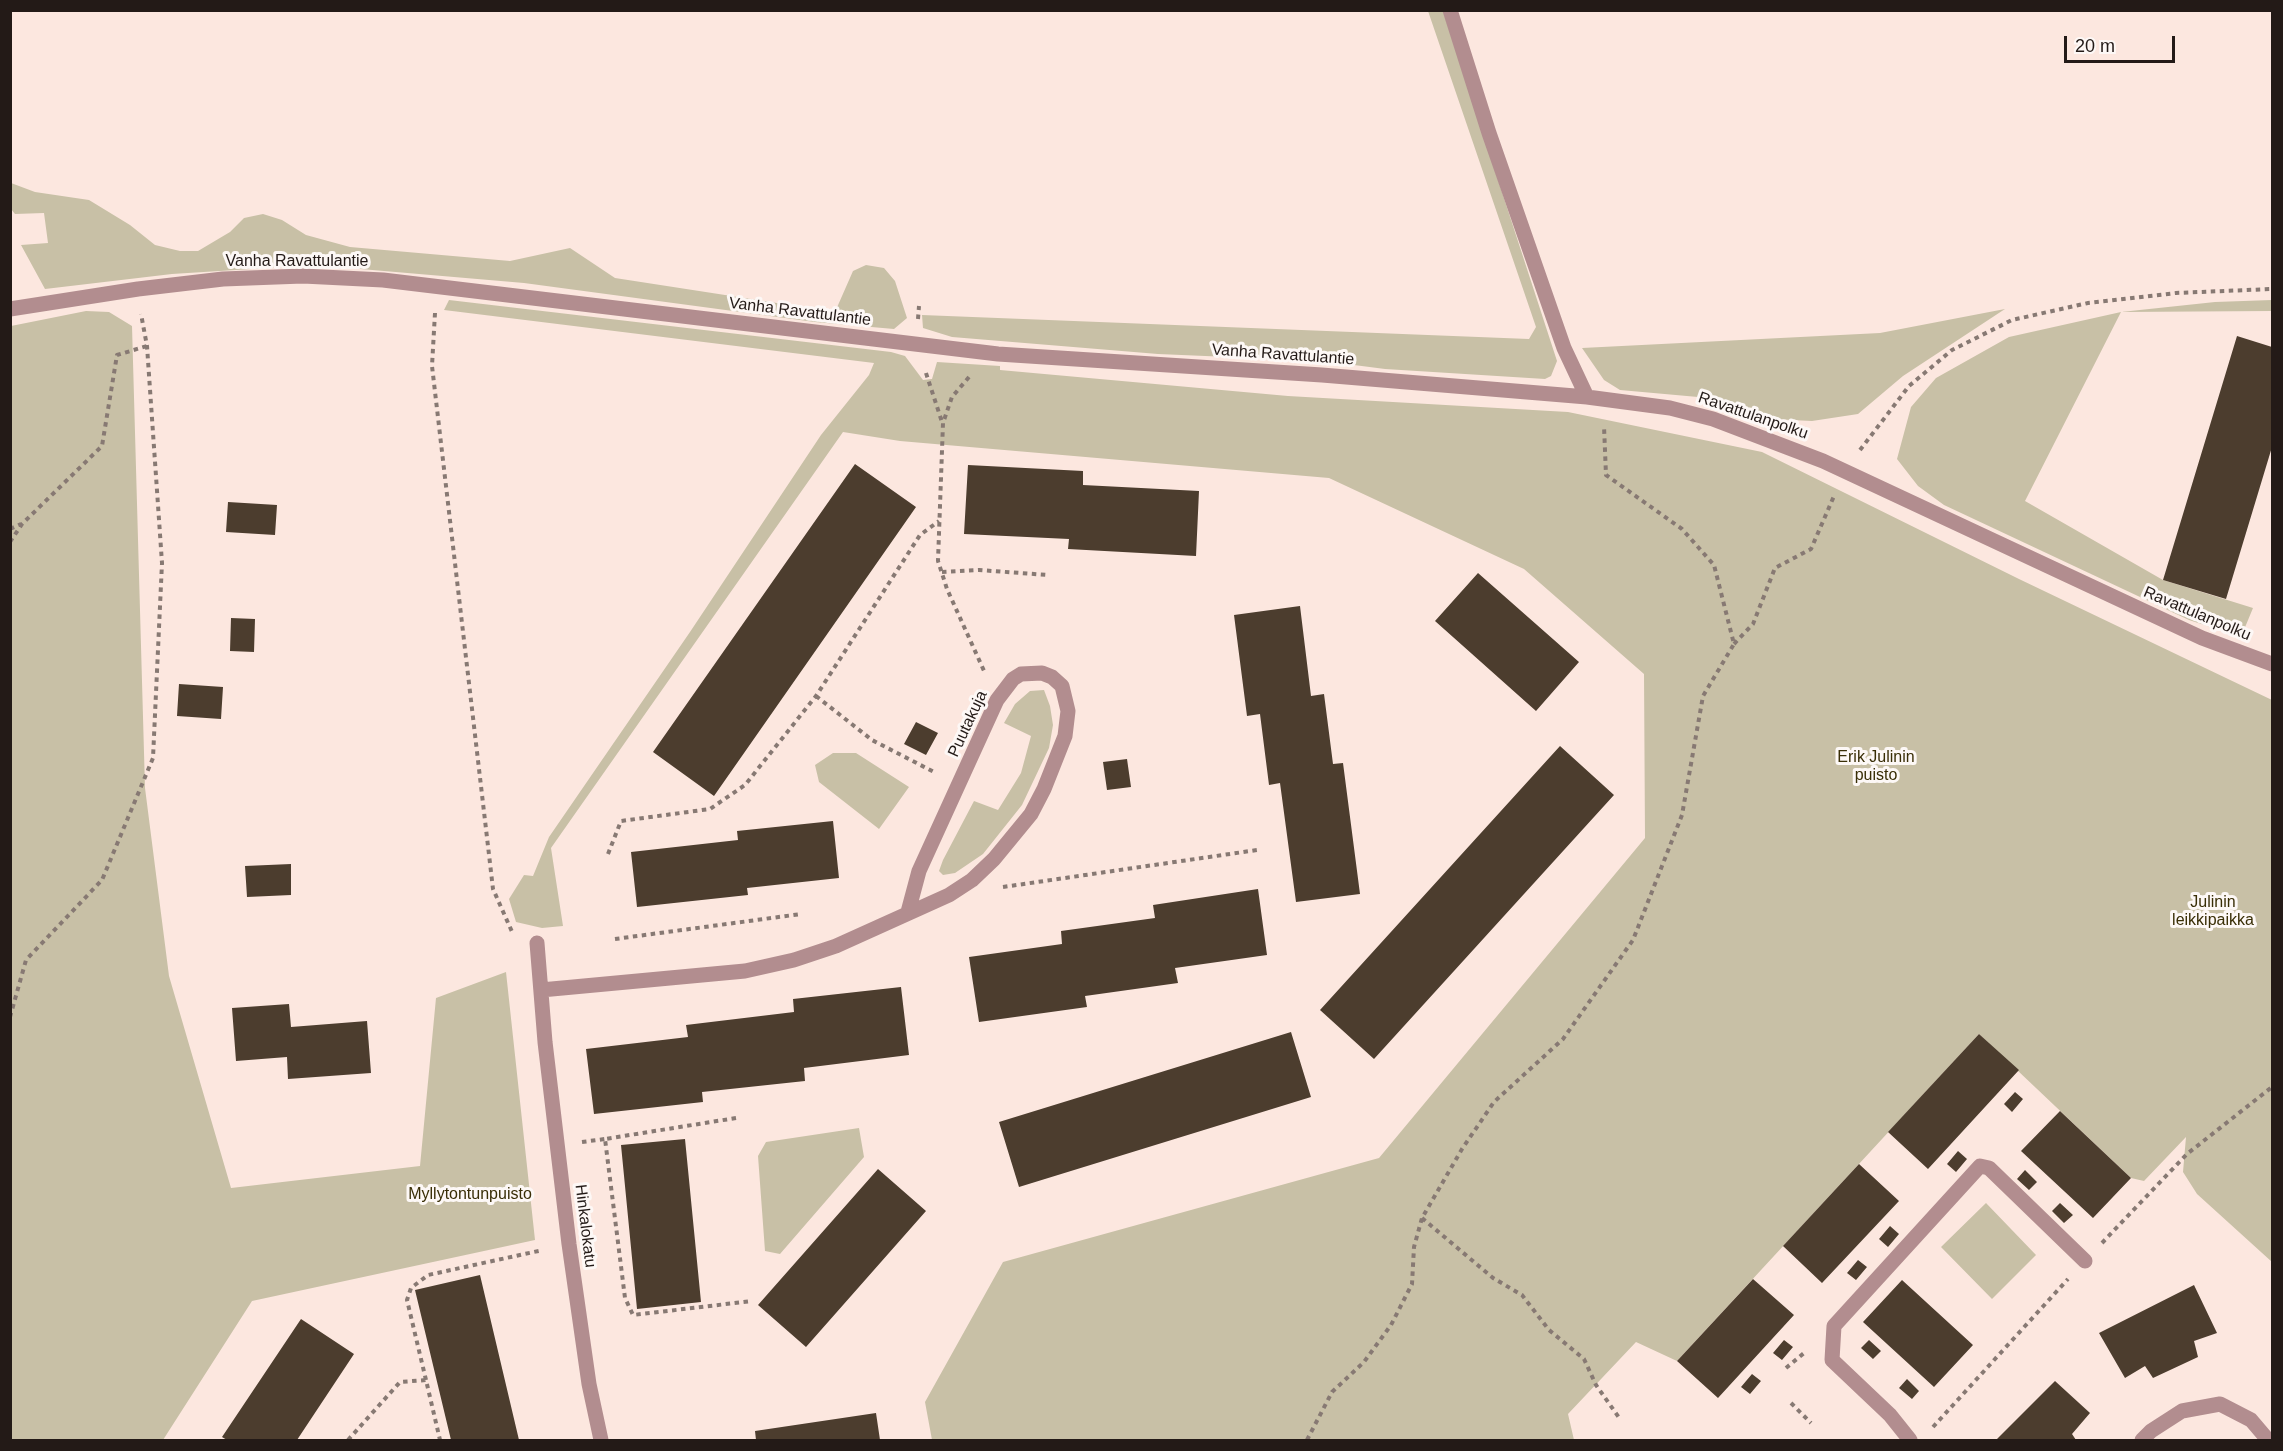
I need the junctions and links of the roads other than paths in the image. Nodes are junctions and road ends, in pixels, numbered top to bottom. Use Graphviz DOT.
graph roads {
  1 [pos="1450,10"];
  2 [pos="10,309"];
  3 [pos="1587,397"];
  4 [pos="2272,664"];
  5 [pos="908,912"];
  6 [pos="537,943"];
  7 [pos="541,990"];
  8 [pos="2085,1261"];
  9 [pos="601,1440"];
  10 [pos="1910,1440"];
  11 [pos="2142,1440"];
  12 [pos="2268,1440"];
  1 -- 3 [label="street"];
  2 -- 3 [label="street, Vanha Ravattulantie"];
  3 -- 4 [label="street, Ravattulanpolku"];
  5 -- 5 [label="street, Puutakuja"];
  5 -- 7 [label="street, Puutakuja"];
  6 -- 7 [label="street, Hinkalokatu"];
  7 -- 9 [label="street, Hinkalokatu"];
  8 -- 10 [label="street"];
  11 -- 12 [label="street"];
}
